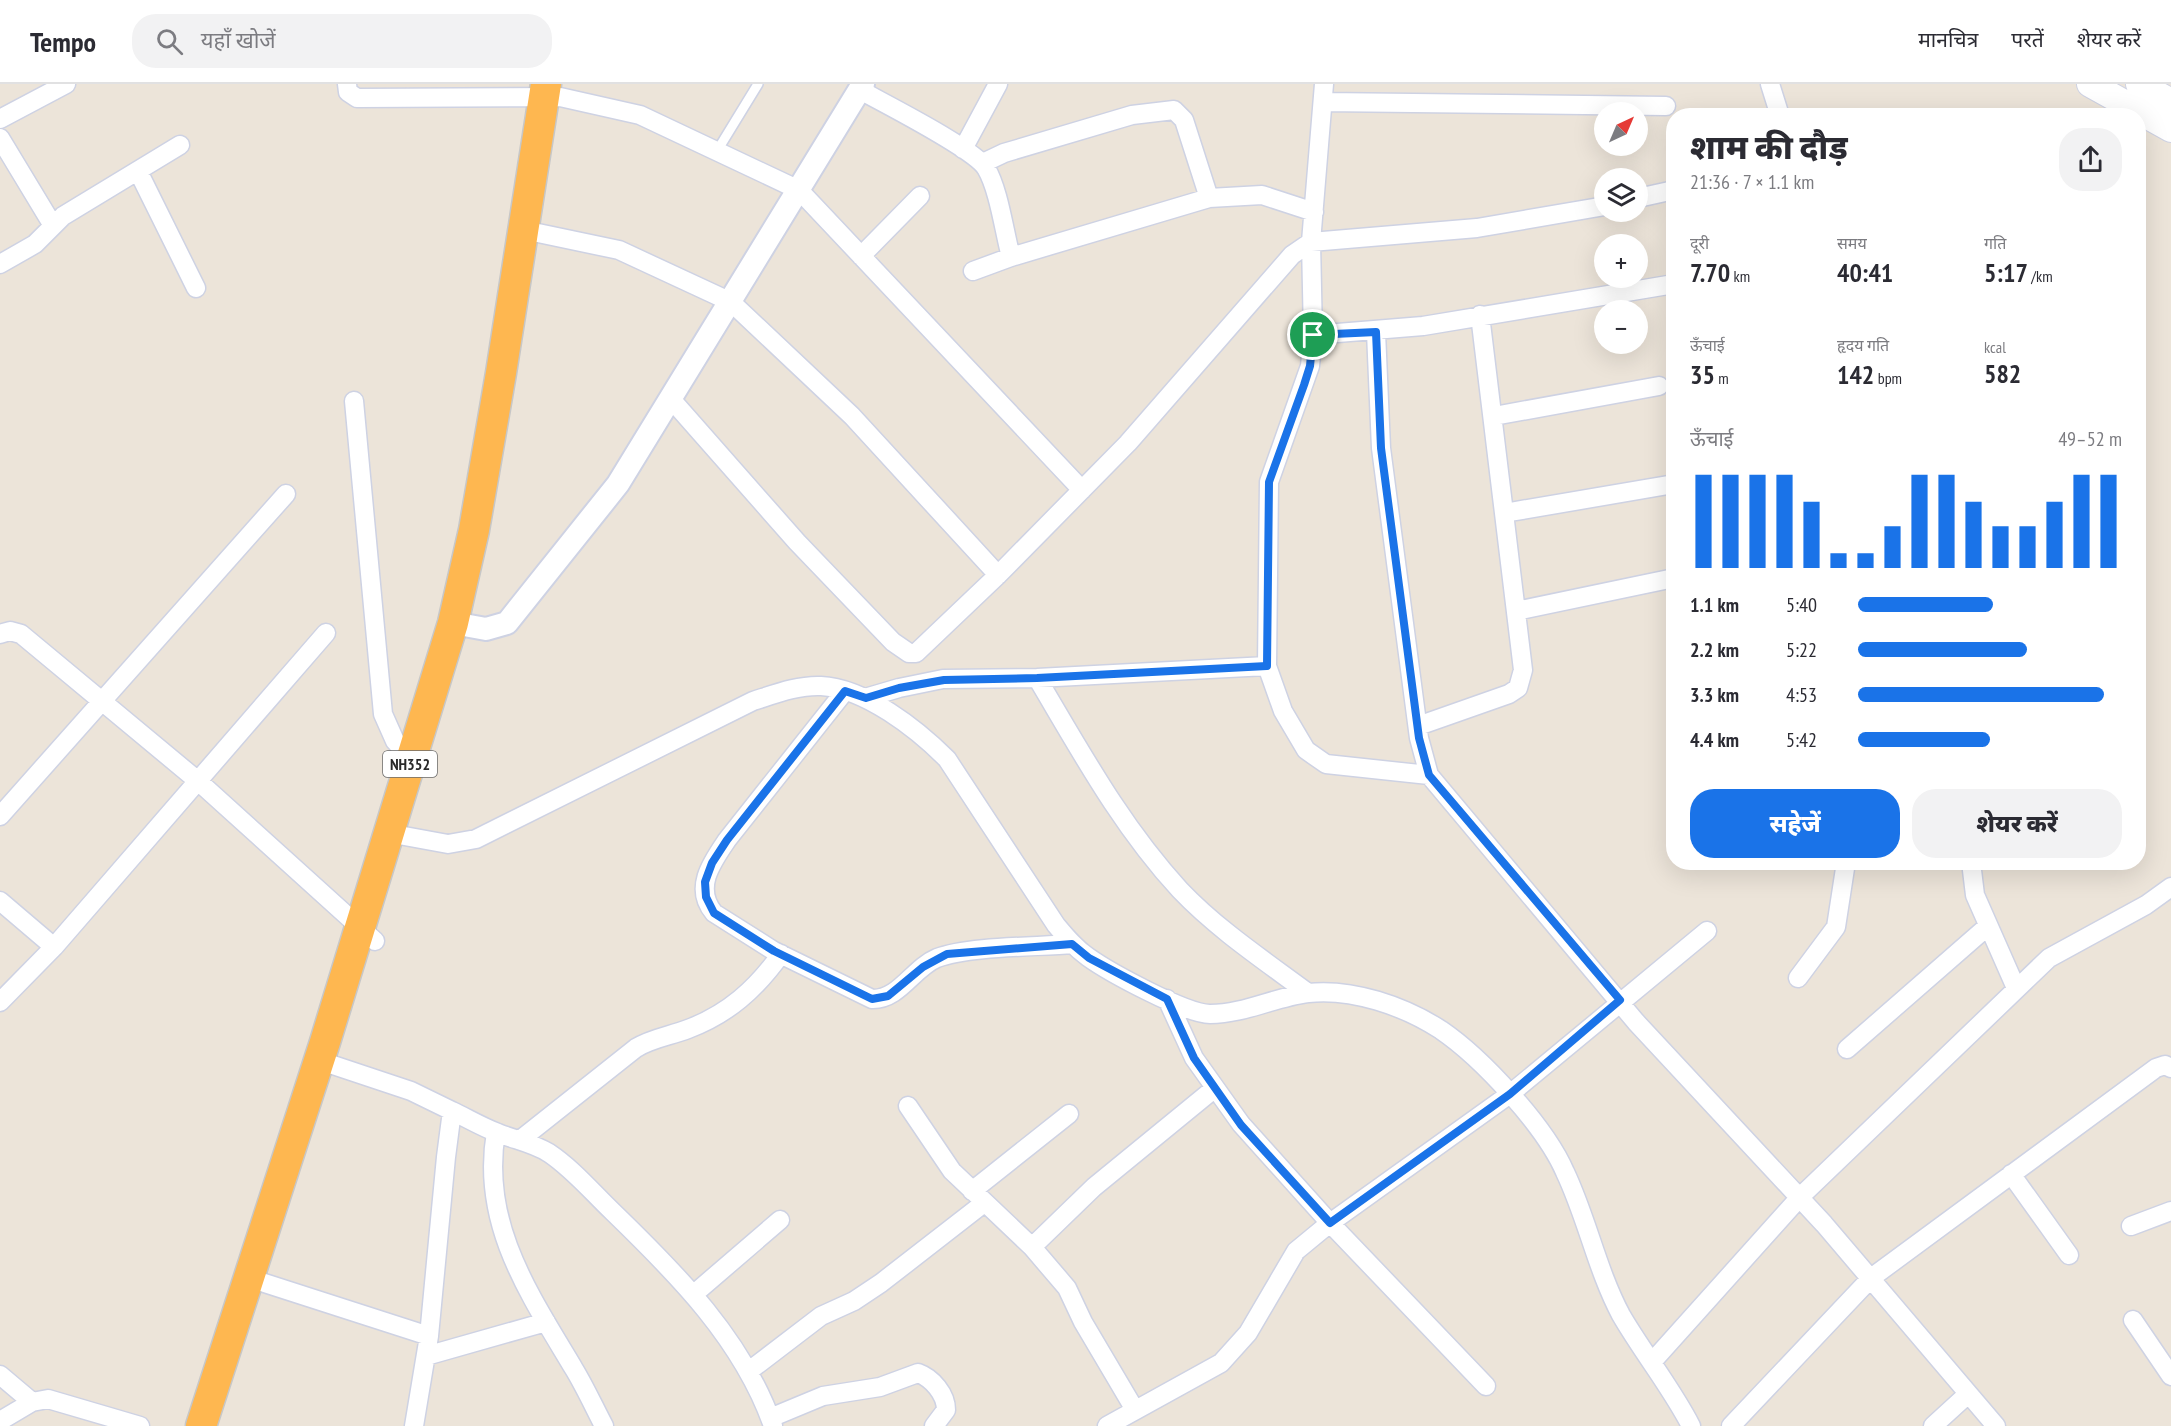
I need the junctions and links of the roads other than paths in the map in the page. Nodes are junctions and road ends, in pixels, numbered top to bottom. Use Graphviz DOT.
graph roads {
  1 [pos="66,84"];
  2 [pos="347,84"];
  3 [pos="758,84"];
  4 [pos="998,84"];
  5 [pos="1770,84"];
  6 [pos="2090,84"];
  7 [pos="2139,84"];
  8 [pos="857,86"];
  9 [pos="553,90"];
  10 [pos="1324,93"];
  11 [pos="2171,102"];
  12 [pos="1666,106"];
  13 [pos="1778,108"];
  14 [pos="2133,108"];
  15 [pos="2146,115"];
  16 [pos="0,119"];
  17 [pos="2171,129"];
  18 [pos="180,145"];
  19 [pos="2,148"];
  20 [pos="963,149"];
  21 [pos="717,151"];
  22 [pos="983,163"];
  23 [pos="138,171"];
  24 [pos="799,190"];
  25 [pos="1666,192"];
  26 [pos="920,196"];
  27 [pos="1648,196"];
  28 [pos="1209,198"];
  29 [pos="1594,208"];
  30 [pos="1314,212"];
  31 [pos="52,224"];
  32 [pos="538,233"];
  33 [pos="1311,242"];
  34 [pos="861,256"];
  35 [pos="1011,257"];
  36 [pos="0,264"];
  37 [pos="973,271"];
  38 [pos="1666,285"];
  39 [pos="196,288"];
  40 [pos="731,302"];
  41 [pos="1480,315"];
  42 [pos="1376,332"];
  43 [pos="1313,335"];
  44 [pos="1659,386"];
  45 [pos="671,399"];
  46 [pos="354,401"];
  47 [pos="1494,416"];
  48 [pos="1666,485"];
  49 [pos="1082,490"];
  50 [pos="286,495"];
  51 [pos="1504,513"];
  52 [pos="998,575"];
  53 [pos="1666,580"];
  54 [pos="1516,611"];
  55 [pos="461,625"];
  56 [pos="326,633"];
  57 [pos="0,634"];
  58 [pos="1267,666"];
  59 [pos="1037,678"];
  60 [pos="845,691"];
  61 [pos="866,698"];
  62 [pos="101,702"];
  63 [pos="1418,726"];
  64 [pos="411,759"];
  65 [pos="1429,775"];
  66 [pos="198,781"];
  67 [pos="0,816"];
  68 [pos="397,836"];
  69 [pos="1845,870"];
  70 [pos="1972,870"];
  71 [pos="2171,886"];
  72 [pos="0,901"];
  73 [pos="1988,926"];
  74 [pos="1707,931"];
  75 [pos="367,934"];
  76 [pos="1072,944"];
  77 [pos="54,947"];
  78 [pos="781,954"];
  79 [pos="1798,978"];
  80 [pos="2016,988"];
  81 [pos="1308,993"];
  82 [pos="1167,999"];
  83 [pos="1620,1000"];
  84 [pos="0,1002"];
  85 [pos="1847,1049"];
  86 [pos="328,1063"];
  87 [pos="2171,1068"];
  88 [pos="1215,1088"];
  89 [pos="1510,1094"];
  90 [pos="908,1106"];
  91 [pos="452,1111"];
  92 [pos="1069,1114"];
  93 [pos="496,1132"];
  94 [pos="520,1140"];
  95 [pos="2011,1174"];
  96 [pos="978,1197"];
  97 [pos="1800,1197"];
  98 [pos="2171,1211"];
  99 [pos="780,1220"];
  100 [pos="1330,1223"];
  101 [pos="2131,1226"];
  102 [pos="1032,1247"];
  103 [pos="2069,1255"];
  104 [pos="1871,1278"];
  105 [pos="257,1280"];
  106 [pos="694,1294"];
  107 [pos="2133,1320"];
  108 [pos="546,1322"];
  109 [pos="429,1336"];
  110 [pos="426,1356"];
  111 [pos="1652,1362"];
  112 [pos="749,1371"];
  113 [pos="0,1375"];
  114 [pos="2171,1376"];
  115 [pos="1486,1386"];
  116 [pos="1968,1394"];
  117 [pos="32,1402"];
  118 [pos="1135,1410"];
  119 [pos="0,1421"];
  120 [pos="772,1422"];
  121 [pos="1688,1424"];
  122 [pos="140,1426"];
  123 [pos="201,1426"];
  124 [pos="219,1426"];
  125 [pos="414,1426"];
  126 [pos="604,1426"];
  127 [pos="934,1426"];
  128 [pos="1107,1426"];
  129 [pos="1731,1426"];
  130 [pos="1933,1426"];
  131 [pos="1996,1426"];
  1 -- 16 [label="street"];
  2 -- 9 [label="street"];
  3 -- 21 [label="lane"];
  4 -- 20 [label="street"];
  5 -- 13 [label="street"];
  6 -- 14 [label="main road"];
  7 -- 11 [label="main road"];
  8 -- 20 [label="street"];
  8 -- 24 [label="street"];
  9 -- 21 [label="street"];
  9 -- 32 [label="highway, NH352"];
  9 -- 55 [label="highway, NH352"];
  10 -- 12 [label="street"];
  10 -- 30 [label="street"];
  15 -- 17 [label="main road"];
  18 -- 23 [label="street"];
  19 -- 31 [label="street"];
  20 -- 22 [label="street"];
  21 -- 24 [label="street"];
  22 -- 28 [label="street"];
  22 -- 35 [label="street"];
  23 -- 31 [label="street"];
  23 -- 39 [label="street"];
  24 -- 34 [label="street"];
  24 -- 40 [label="street"];
  25 -- 27 [label="street"];
  26 -- 34 [label="street"];
  28 -- 30 [label="street"];
  28 -- 35 [label="street"];
  29 -- 33 [label="street"];
  30 -- 33 [label="street"];
  31 -- 36 [label="street"];
  32 -- 40 [label="street"];
  32 -- 55 [label="highway, NH352"];
  33 -- 43 [label="street"];
  33 -- 49 [label="street"];
  34 -- 49 [label="street"];
  35 -- 37 [label="street"];
  38 -- 41 [label="street"];
  40 -- 45 [label="street"];
  40 -- 52 [label="street"];
  41 -- 42 [label="street"];
  41 -- 47 [label="street"];
  42 -- 43 [label="street"];
  42 -- 63 [label="street"];
  43 -- 58 [label="street"];
  44 -- 47 [label="street"];
  45 -- 52 [label="street"];
  45 -- 55 [label="street"];
  46 -- 64 [label="street"];
  47 -- 51 [label="street"];
  48 -- 51 [label="street"];
  49 -- 52 [label="street"];
  50 -- 62 [label="street"];
  51 -- 54 [label="street"];
  53 -- 54 [label="street"];
  54 -- 63 [label="street"];
  55 -- 64 [label="highway, NH352"];
  55 -- 68 [label="highway, NH352"];
  56 -- 66 [label="street"];
  57 -- 62 [label="street"];
  58 -- 59 [label="street"];
  58 -- 65 [label="street"];
  59 -- 61 [label="street"];
  59 -- 81 [label="street"];
  60 -- 61 [label="street"];
  60 -- 68 [label="street"];
  60 -- 78 [label="street"];
  61 -- 76 [label="street"];
  62 -- 66 [label="street"];
  62 -- 67 [label="street"];
  63 -- 65 [label="street"];
  64 -- 68 [label="highway, NH352"];
  65 -- 83 [label="street"];
  66 -- 75 [label="street"];
  66 -- 77 [label="street"];
  68 -- 75 [label="highway, NH352"];
  69 -- 79 [label="street"];
  70 -- 73 [label="street"];
  71 -- 80 [label="street"];
  72 -- 77 [label="street"];
  73 -- 80 [label="street"];
  73 -- 85 [label="street"];
  74 -- 83 [label="street"];
  75 -- 86 [label="highway, NH352"];
  76 -- 78 [label="street"];
  76 -- 82 [label="street"];
  77 -- 84 [label="street"];
  78 -- 94 [label="street"];
  80 -- 97 [label="street"];
  81 -- 82 [label="street"];
  81 -- 89 [label="street"];
  82 -- 88 [label="street"];
  83 -- 89 [label="street"];
  83 -- 97 [label="street"];
  86 -- 91 [label="street"];
  86 -- 105 [label="highway, NH352"];
  87 -- 95 [label="street"];
  88 -- 100 [label="street"];
  88 -- 102 [label="street"];
  89 -- 100 [label="street"];
  89 -- 111 [label="street"];
  90 -- 96 [label="street"];
  91 -- 93 [label="street"];
  91 -- 109 [label="street"];
  92 -- 96 [label="street"];
  93 -- 94 [label="street"];
  93 -- 108 [label="street"];
  94 -- 106 [label="street"];
  95 -- 103 [label="street"];
  95 -- 104 [label="street"];
  96 -- 102 [label="street"];
  96 -- 112 [label="street"];
  97 -- 104 [label="street"];
  97 -- 111 [label="street"];
  98 -- 101 [label="street"];
  99 -- 106 [label="street"];
  100 -- 115 [label="street"];
  100 -- 118 [label="street"];
  102 -- 118 [label="street"];
  104 -- 116 [label="street"];
  104 -- 129 [label="street"];
  105 -- 109 [label="street"];
  105 -- 123 [label="highway, NH352"];
  105 -- 124 [label="highway, NH352"];
  106 -- 112 [label="street"];
  107 -- 114 [label="street"];
  108 -- 110 [label="street"];
  108 -- 126 [label="street"];
  109 -- 110 [label="street"];
  110 -- 125 [label="street"];
  111 -- 121 [label="street"];
  112 -- 120 [label="street"];
  113 -- 117 [label="street"];
  116 -- 130 [label="street"];
  116 -- 131 [label="street"];
  117 -- 119 [label="street"];
  117 -- 122 [label="street"];
  118 -- 128 [label="street"];
  120 -- 127 [label="street"];
}
